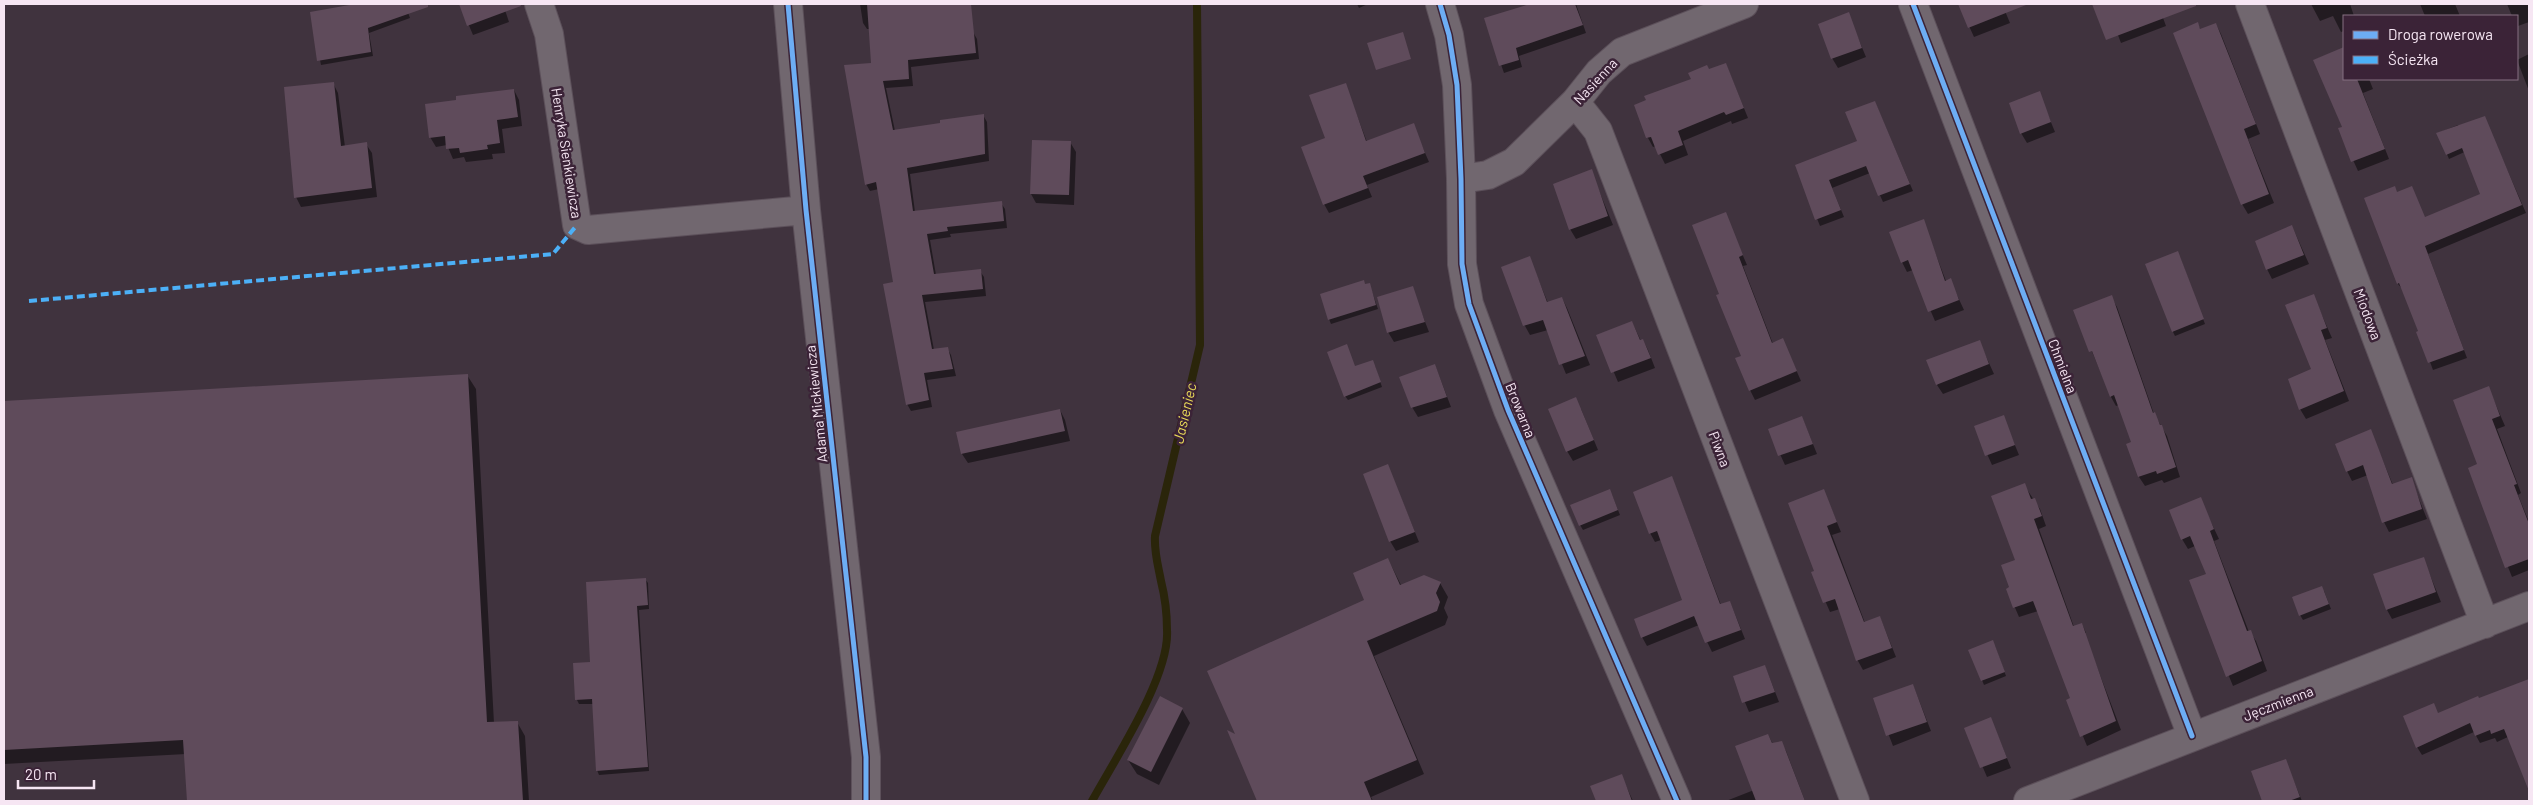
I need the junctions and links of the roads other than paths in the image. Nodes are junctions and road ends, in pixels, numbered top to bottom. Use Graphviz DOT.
graph roads {
  1 [pos="539,4"];
  2 [pos="788,4"];
  3 [pos="1440,4"];
  4 [pos="1744,4"];
  5 [pos="1914,4"];
  6 [pos="2250,4"];
  7 [pos="1574,102"];
  8 [pos="1461,179"];
  9 [pos="806,210"];
  10 [pos="2529,606"];
  11 [pos="2485,624"];
  12 [pos="2192,736"];
  13 [pos="866,801"];
  14 [pos="1677,801"];
  15 [pos="1855,801"];
  16 [pos="2028,801"];
  1 -- 9 [label="street, Henryka Sienkiewicza"];
  2 -- 9 [label="street, Adama Mickiewicza"];
  3 -- 8 [label="street, Browarna"];
  4 -- 7 [label="street, Nasienna"];
  5 -- 12 [label="street, Chmielna"];
  6 -- 11 [label="street, Miodowa"];
  7 -- 8 [label="street, Nasienna"];
  7 -- 15 [label="street, Piwna"];
  8 -- 14 [label="street, Browarna"];
  9 -- 13 [label="street, Adama Mickiewicza"];
  10 -- 11 [label="street, Jęczmienna"];
  11 -- 12 [label="street, Jęczmienna"];
  12 -- 16 [label="street, Jęczmienna"];
}
